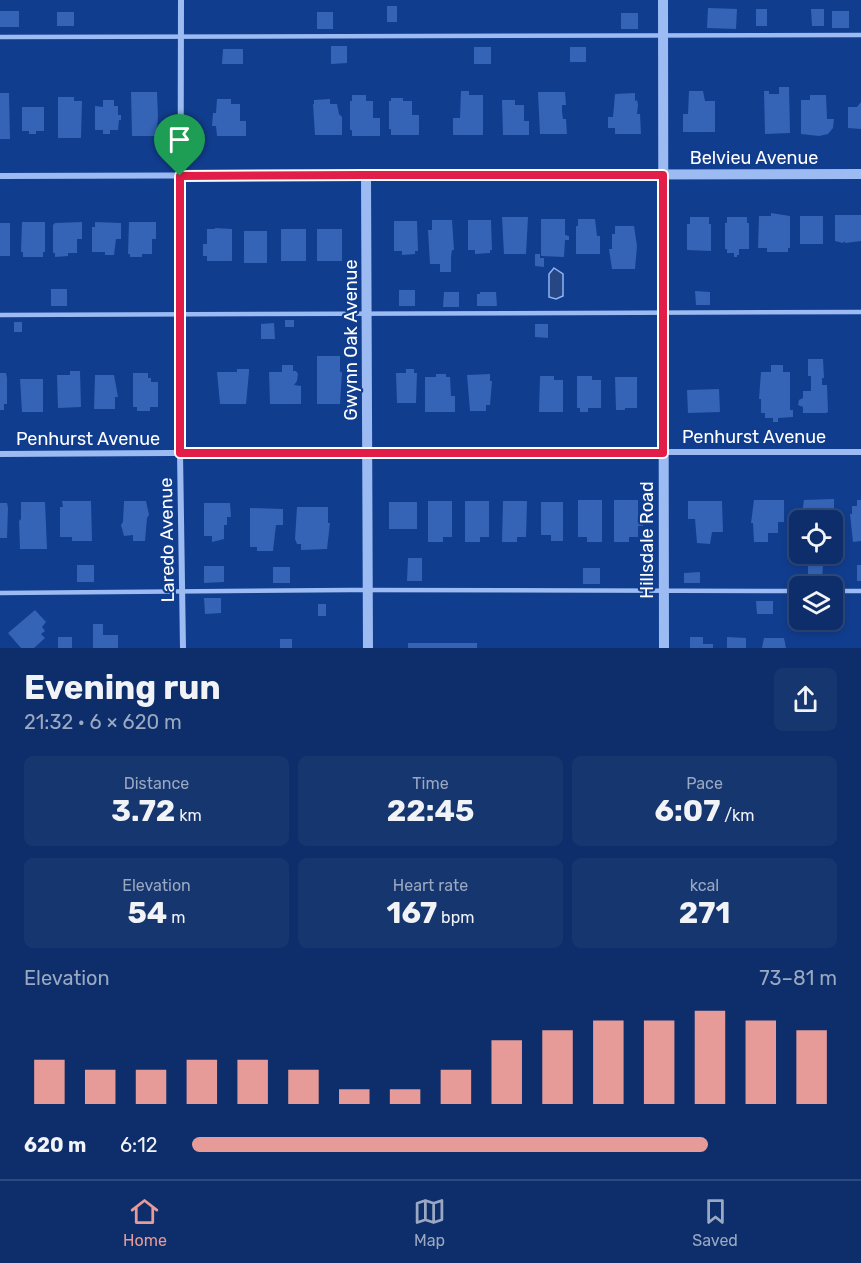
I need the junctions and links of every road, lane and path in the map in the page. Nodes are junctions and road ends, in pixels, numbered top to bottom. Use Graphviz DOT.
graph roads {
  1 [pos="181,0"];
  2 [pos="663,0"];
  3 [pos="663,35"];
  4 [pos="861,35"];
  5 [pos="0,37"];
  6 [pos="181,37"];
  7 [pos="861,174"];
  8 [pos="366,175"];
  9 [pos="663,175"];
  10 [pos="0,176"];
  11 [pos="180,176"];
  12 [pos="664,312"];
  13 [pos="861,312"];
  14 [pos="181,314"];
  15 [pos="367,314"];
  16 [pos="0,315"];
  17 [pos="368,452"];
  18 [pos="861,452"];
  19 [pos="180,453"];
  20 [pos="663,453"];
  21 [pos="0,454"];
  22 [pos="368,590"];
  23 [pos="183,591"];
  24 [pos="664,591"];
  25 [pos="789,591"];
  26 [pos="843,591"];
  27 [pos="861,591"];
  28 [pos="0,593"];
  29 [pos="183,648"];
  30 [pos="368,648"];
  31 [pos="664,648"];
  1 -- 6 [label="street, Laredo Avenue"];
  2 -- 3 [label="street, Hillsdale Road"];
  3 -- 4 [label="lane"];
  3 -- 6 [label="lane"];
  3 -- 9 [label="street, Hillsdale Road"];
  5 -- 6 [label="lane"];
  6 -- 11 [label="street, Laredo Avenue"];
  7 -- 9 [label="street, Belvieu Avenue"];
  8 -- 9 [label="street, Belvieu Avenue"];
  8 -- 11 [label="street, Belvieu Avenue"];
  8 -- 15 [label="street, Gwynn Oak Avenue"];
  9 -- 12 [label="street, Hillsdale Road"];
  10 -- 11 [label="street, Belvieu Avenue"];
  11 -- 14 [label="street, Laredo Avenue"];
  12 -- 13 [label="lane"];
  12 -- 15 [label="lane"];
  12 -- 20 [label="street, Hillsdale Road"];
  14 -- 15 [label="lane"];
  14 -- 16 [label="lane"];
  14 -- 19 [label="street, Laredo Avenue"];
  15 -- 17 [label="street, Gwynn Oak Avenue"];
  17 -- 19 [label="street, Penhurst Avenue"];
  17 -- 20 [label="street, Penhurst Avenue"];
  17 -- 22 [label="street, Gwynn Oak Avenue"];
  18 -- 20 [label="street, Penhurst Avenue"];
  19 -- 21 [label="street, Penhurst Avenue"];
  19 -- 23 [label="street, Laredo Avenue"];
  20 -- 24 [label="street, Hillsdale Road"];
  22 -- 23 [label="lane"];
  22 -- 24 [label="lane"];
  22 -- 30 [label="street, Gwynn Oak Avenue"];
  23 -- 28 [label="lane"];
  23 -- 29 [label="street, Laredo Avenue"];
  24 -- 25 [label="lane"];
  24 -- 31 [label="street, Hillsdale Road"];
  26 -- 27 [label="lane"];
}
